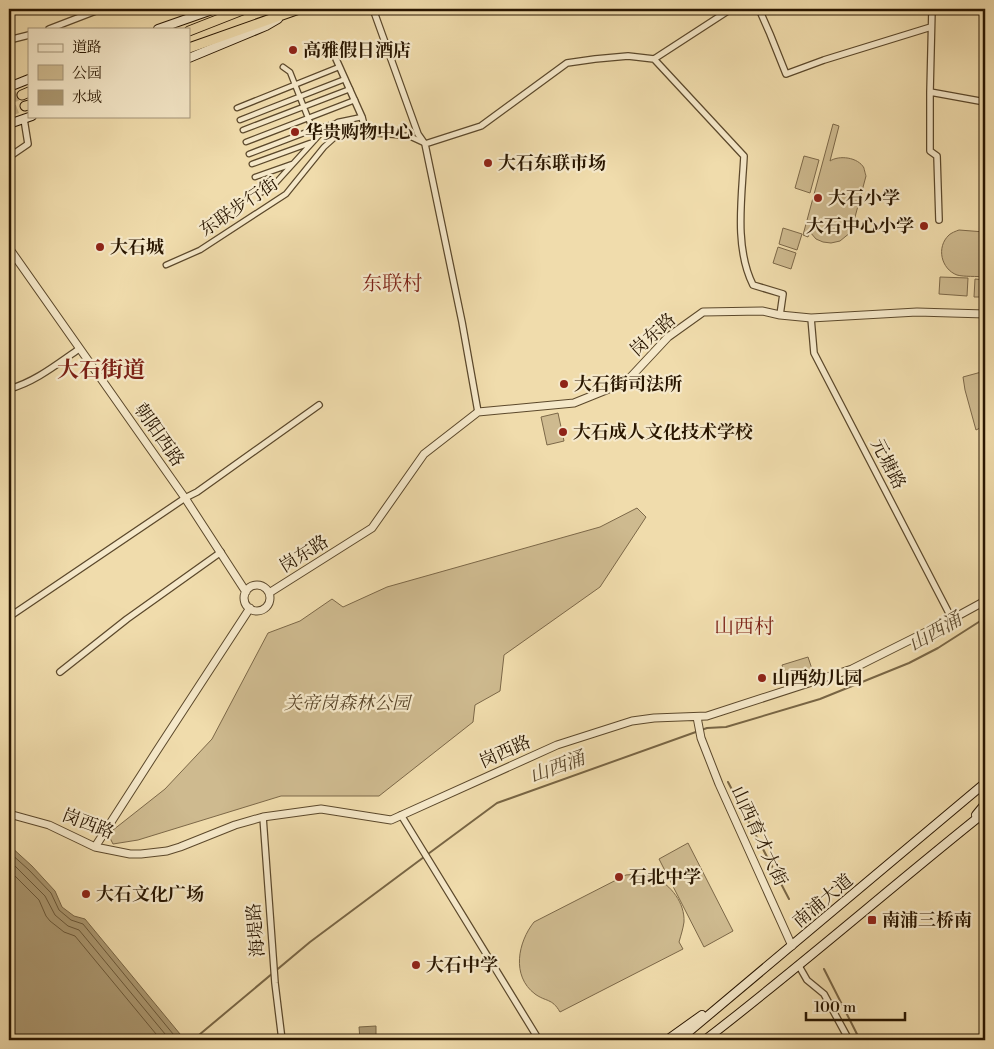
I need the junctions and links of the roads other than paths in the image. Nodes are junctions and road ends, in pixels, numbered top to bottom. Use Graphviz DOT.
graph roads {
  1 [pos="101,9"];
  2 [pos="215,9"];
  3 [pos="246,9"];
  4 [pos="373,9"];
  5 [pos="731,9"];
  6 [pos="759,9"];
  7 [pos="932,9"];
  8 [pos="295,11"];
  9 [pos="931,27"];
  10 [pos="52,28"];
  11 [pos="161,28"];
  12 [pos="190,30"];
  13 [pos="28,35"];
  14 [pos="9,40"];
  15 [pos="190,48"];
  16 [pos="332,50"];
  17 [pos="190,58"];
  18 [pos="654,59"];
  19 [pos="283,67"];
  20 [pos="339,67"];
  21 [pos="28,79"];
  22 [pos="345,79"];
  23 [pos="295,85"];
  24 [pos="9,87"];
  25 [pos="350,89"];
  26 [pos="930,92"];
  27 [pos="300,96"];
  28 [pos="355,100"];
  29 [pos="985,102"];
  30 [pos="304,107"];
  31 [pos="237,108"];
  32 [pos="362,117"];
  33 [pos="28,118"];
  34 [pos="308,118"];
  35 [pos="240,120"];
  36 [pos="338,122"];
  37 [pos="9,124"];
  38 [pos="243,130"];
  39 [pos="312,130"];
  40 [pos="366,133"];
  41 [pos="316,138"];
  42 [pos="246,142"];
  43 [pos="310,143"];
  44 [pos="425,144"];
  45 [pos="249,154"];
  46 [pos="9,157"];
  47 [pos="293,163"];
  48 [pos="252,164"];
  49 [pos="255,177"];
  50 [pos="260,194"];
  51 [pos="985,199"];
  52 [pos="985,211"];
  53 [pos="939,220"];
  54 [pos="9,248"];
  55 [pos="166,265"];
  56 [pos="985,314"];
  57 [pos="780,315"];
  58 [pos="811,318"];
  59 [pos="79,349"];
  60 [pos="9,389"];
  61 [pos="319,405"];
  62 [pos="478,412"];
  63 [pos="185,498"];
  64 [pos="221,552"];
  65 [pos="246,592"];
  66 [pos="269,593"];
  67 [pos="985,601"];
  68 [pos="250,608"];
  69 [pos="9,617"];
  70 [pos="952,620"];
  71 [pos="60,672"];
  72 [pos="696,717"];
  73 [pos="985,783"];
  74 [pos="985,804"];
  75 [pos="9,809"];
  76 [pos="985,812"];
  77 [pos="9,814"];
  78 [pos="401,815"];
  79 [pos="263,817"];
  80 [pos="29,819"];
  81 [pos="966,828"];
  82 [pos="95,847"];
  83 [pos="792,946"];
  84 [pos="799,966"];
  85 [pos="751,981"];
  86 [pos="758,1000"];
  87 [pos="282,1040"];
  88 [pos="539,1040"];
  89 [pos="667,1040"];
  90 [pos="679,1040"];
  91 [pos="704,1040"];
  92 [pos="712,1040"];
  93 [pos="848,1040"];
  1 -- 10 [label="street"];
  2 -- 11 [label="main road"];
  3 -- 12 [label="highway"];
  4 -- 44 [label="street"];
  5 -- 18 [label="street"];
  6 -- 9 [label="street"];
  7 -- 9 [label="street"];
  8 -- 15 [label="highway"];
  8 -- 17 [label="main road"];
  9 -- 26 [label="street"];
  13 -- 14 [label="street"];
  16 -- 20 [label="street"];
  18 -- 44 [label="street"];
  18 -- 57 [label="street"];
  19 -- 23 [label="street"];
  20 -- 22 [label="street"];
  20 -- 23 [label="street"];
  21 -- 24 [label="main road"];
  22 -- 25 [label="street"];
  22 -- 27 [label="street"];
  23 -- 27 [label="street"];
  23 -- 31 [label="street"];
  25 -- 28 [label="street"];
  25 -- 30 [label="street"];
  26 -- 29 [label="street"];
  26 -- 53 [label="street"];
  27 -- 30 [label="street"];
  27 -- 35 [label="street"];
  28 -- 32 [label="street"];
  28 -- 34 [label="street"];
  30 -- 34 [label="street"];
  30 -- 38 [label="street"];
  32 -- 36 [label="street"];
  32 -- 40 [label="street"];
  33 -- 37 [label="main road"];
  33 -- 46 [label="street"];
  34 -- 39 [label="street"];
  34 -- 42 [label="street"];
  36 -- 39 [label="street"];
  36 -- 41 [label="street"];
  39 -- 41 [label="street"];
  39 -- 45 [label="street"];
  40 -- 44 [label="street, 东联步行街"];
  40 -- 55 [label="street, 东联步行街"];
  41 -- 43 [label="street"];
  43 -- 47 [label="street"];
  43 -- 48 [label="street"];
  44 -- 62 [label="street"];
  47 -- 49 [label="street"];
  47 -- 50 [label="street"];
  51 -- 52 [label="street"];
  54 -- 59 [label="street, 朝阳西路"];
  56 -- 58 [label="street, 岗东路"];
  57 -- 58 [label="street, 岗东路"];
  57 -- 62 [label="street, 岗东路"];
  58 -- 70 [label="street, 元塘路"];
  59 -- 60 [label="street"];
  59 -- 63 [label="street, 朝阳西路"];
  61 -- 63 [label="street"];
  62 -- 66 [label="street, 岗东路"];
  63 -- 64 [label="street, 朝阳西路"];
  63 -- 69 [label="street"];
  64 -- 65 [label="street, 朝阳西路"];
  64 -- 71 [label="street"];
  65 -- 66 [label="street"];
  65 -- 68 [label="street"];
  66 -- 68 [label="street"];
  67 -- 70 [label="street, 岗西路"];
  68 -- 82 [label="street"];
  70 -- 72 [label="street, 岗西路"];
  72 -- 78 [label="street, 岗西路"];
  72 -- 83 [label="street, 山西育才大街"];
  73 -- 83 [label="main road, 南浦大道"];
  74 -- 81 [label="main road"];
  75 -- 80 [label="street"];
  76 -- 81 [label="main road, 南浦大道"];
  77 -- 80 [label="street"];
  78 -- 79 [label="street, 岗西路"];
  78 -- 88 [label="street"];
  79 -- 82 [label="street, 岗西路"];
  79 -- 87 [label="street, 海堤路"];
  80 -- 82 [label="street, 岗西路"];
  81 -- 84 [label="main road, 南浦大道"];
  83 -- 85 [label="main road, 南浦大道"];
  84 -- 86 [label="main road, 南浦大道"];
  84 -- 93 [label="street"];
  85 -- 89 [label="main road"];
  85 -- 90 [label="main road, 南浦大道"];
  86 -- 91 [label="main road, 南浦大道"];
  86 -- 92 [label="main road"];
}
